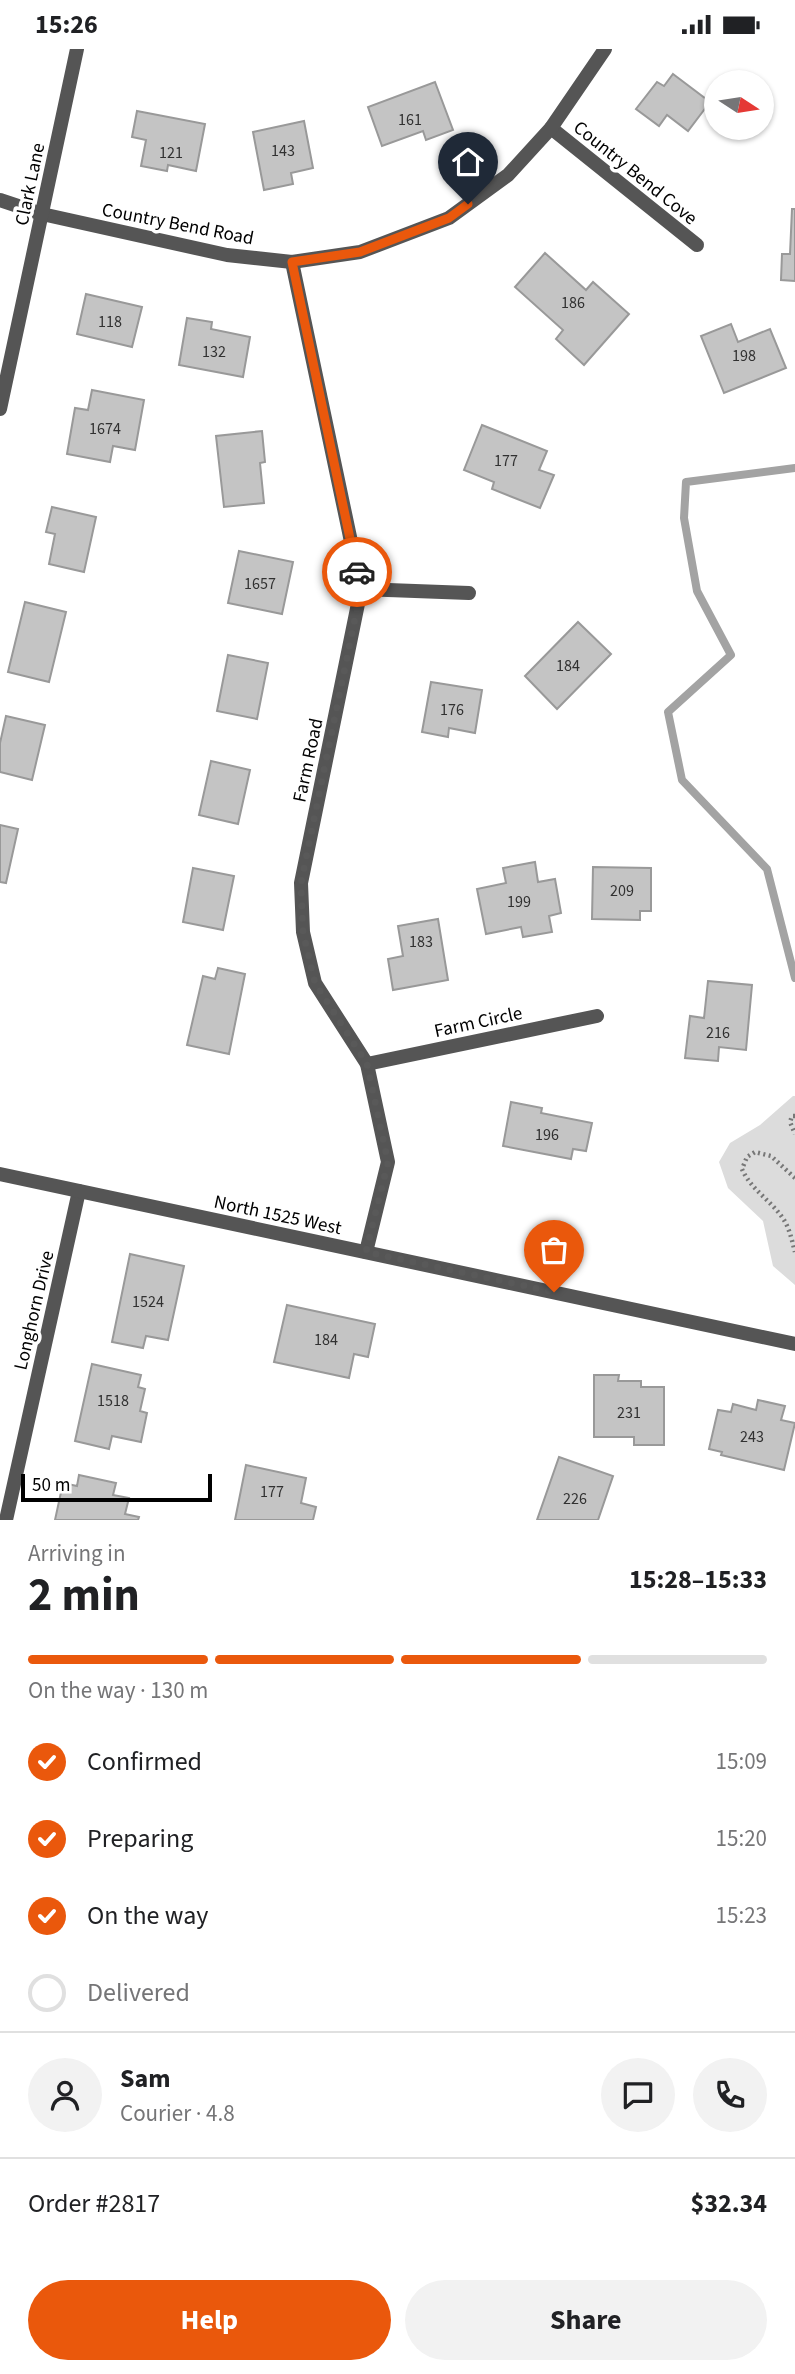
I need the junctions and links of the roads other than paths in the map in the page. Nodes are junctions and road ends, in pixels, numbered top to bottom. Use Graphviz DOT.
graph roads {
  1 [pos="77,49"];
  2 [pos="605,49"];
  3 [pos="551,128"];
  4 [pos="0,200"];
  5 [pos="42,214"];
  6 [pos="697,245"];
  7 [pos="292,262"];
  8 [pos="0,409"];
  9 [pos="361,589"];
  10 [pos="469,593"];
  11 [pos="597,1016"];
  12 [pos="367,1064"];
  13 [pos="0,1174"];
  14 [pos="79,1191"];
  15 [pos="366,1252"];
  16 [pos="795,1344"];
  17 [pos="6,1520"];
  1 -- 5 [label="street, Clark Lane"];
  2 -- 3 [label="street, Country Bend Road"];
  3 -- 6 [label="street, Country Bend Cove"];
  3 -- 7 [label="street, Country Bend Road"];
  4 -- 5 [label="street, Country Bend Road"];
  5 -- 7 [label="street, Country Bend Road"];
  5 -- 8 [label="street, Clark Lane"];
  7 -- 9 [label="street, Farm Road"];
  9 -- 10 [label="street"];
  9 -- 12 [label="street, Farm Road"];
  11 -- 12 [label="street, Farm Circle"];
  12 -- 15 [label="street, Farm Road"];
  13 -- 14 [label="street, North 1525 West"];
  14 -- 15 [label="street, North 1525 West"];
  14 -- 17 [label="street, Longhorn Drive"];
  15 -- 16 [label="street, North 1525 West"];
}
